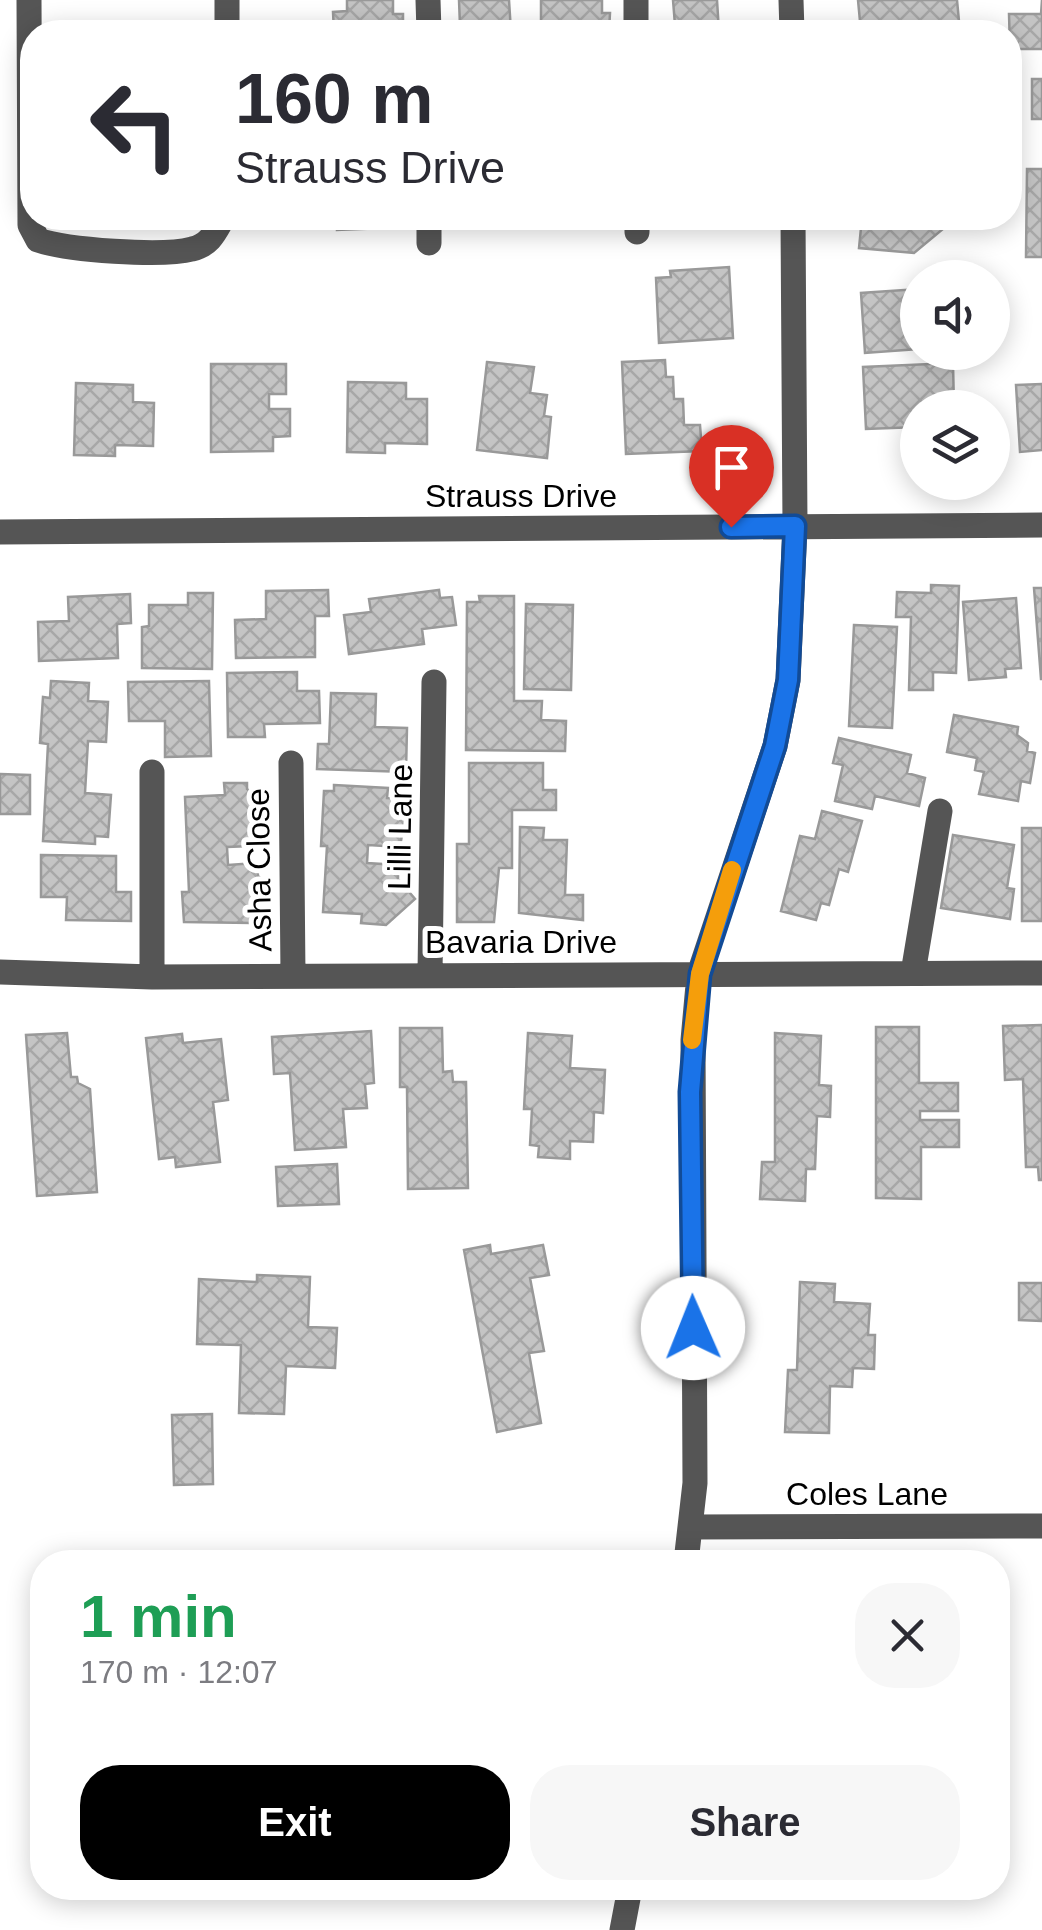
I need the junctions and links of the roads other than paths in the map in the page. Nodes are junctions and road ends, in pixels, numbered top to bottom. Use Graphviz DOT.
graph roads {
  1 [pos="33,230"];
  2 [pos="216,230"];
  3 [pos="793,230"];
  4 [pos="1042,525"];
  5 [pos="795,526"];
  6 [pos="0,532"];
  7 [pos="434,682"];
  8 [pos="291,763"];
  9 [pos="152,772"];
  10 [pos="940,811"];
  11 [pos="0,972"];
  12 [pos="913,973"];
  13 [pos="1042,973"];
  14 [pos="430,974"];
  15 [pos="700,974"];
  16 [pos="293,976"];
  17 [pos="152,977"];
  18 [pos="1042,1526"];
  19 [pos="692,1527"];
  20 [pos="688,1550"];
  21 [pos="628,1900"];
  22 [pos="622,1930"];
  1 -- 2 [label="street"];
  3 -- 5 [label="street"];
  4 -- 5 [label="street, Strauss Drive"];
  5 -- 6 [label="street, Strauss Drive"];
  5 -- 15 [label="street"];
  7 -- 14 [label="street, Lilli Lane"];
  8 -- 16 [label="street, Asha Close"];
  9 -- 17 [label="street"];
  10 -- 12 [label="street"];
  11 -- 17 [label="street, Bavaria Drive"];
  12 -- 13 [label="street, Bavaria Drive"];
  12 -- 15 [label="street, Bavaria Drive"];
  14 -- 15 [label="street, Bavaria Drive"];
  14 -- 16 [label="street, Bavaria Drive"];
  15 -- 19 [label="street"];
  16 -- 17 [label="street, Bavaria Drive"];
  18 -- 19 [label="street, Coles Lane"];
  19 -- 20 [label="street"];
  21 -- 22 [label="street"];
}
